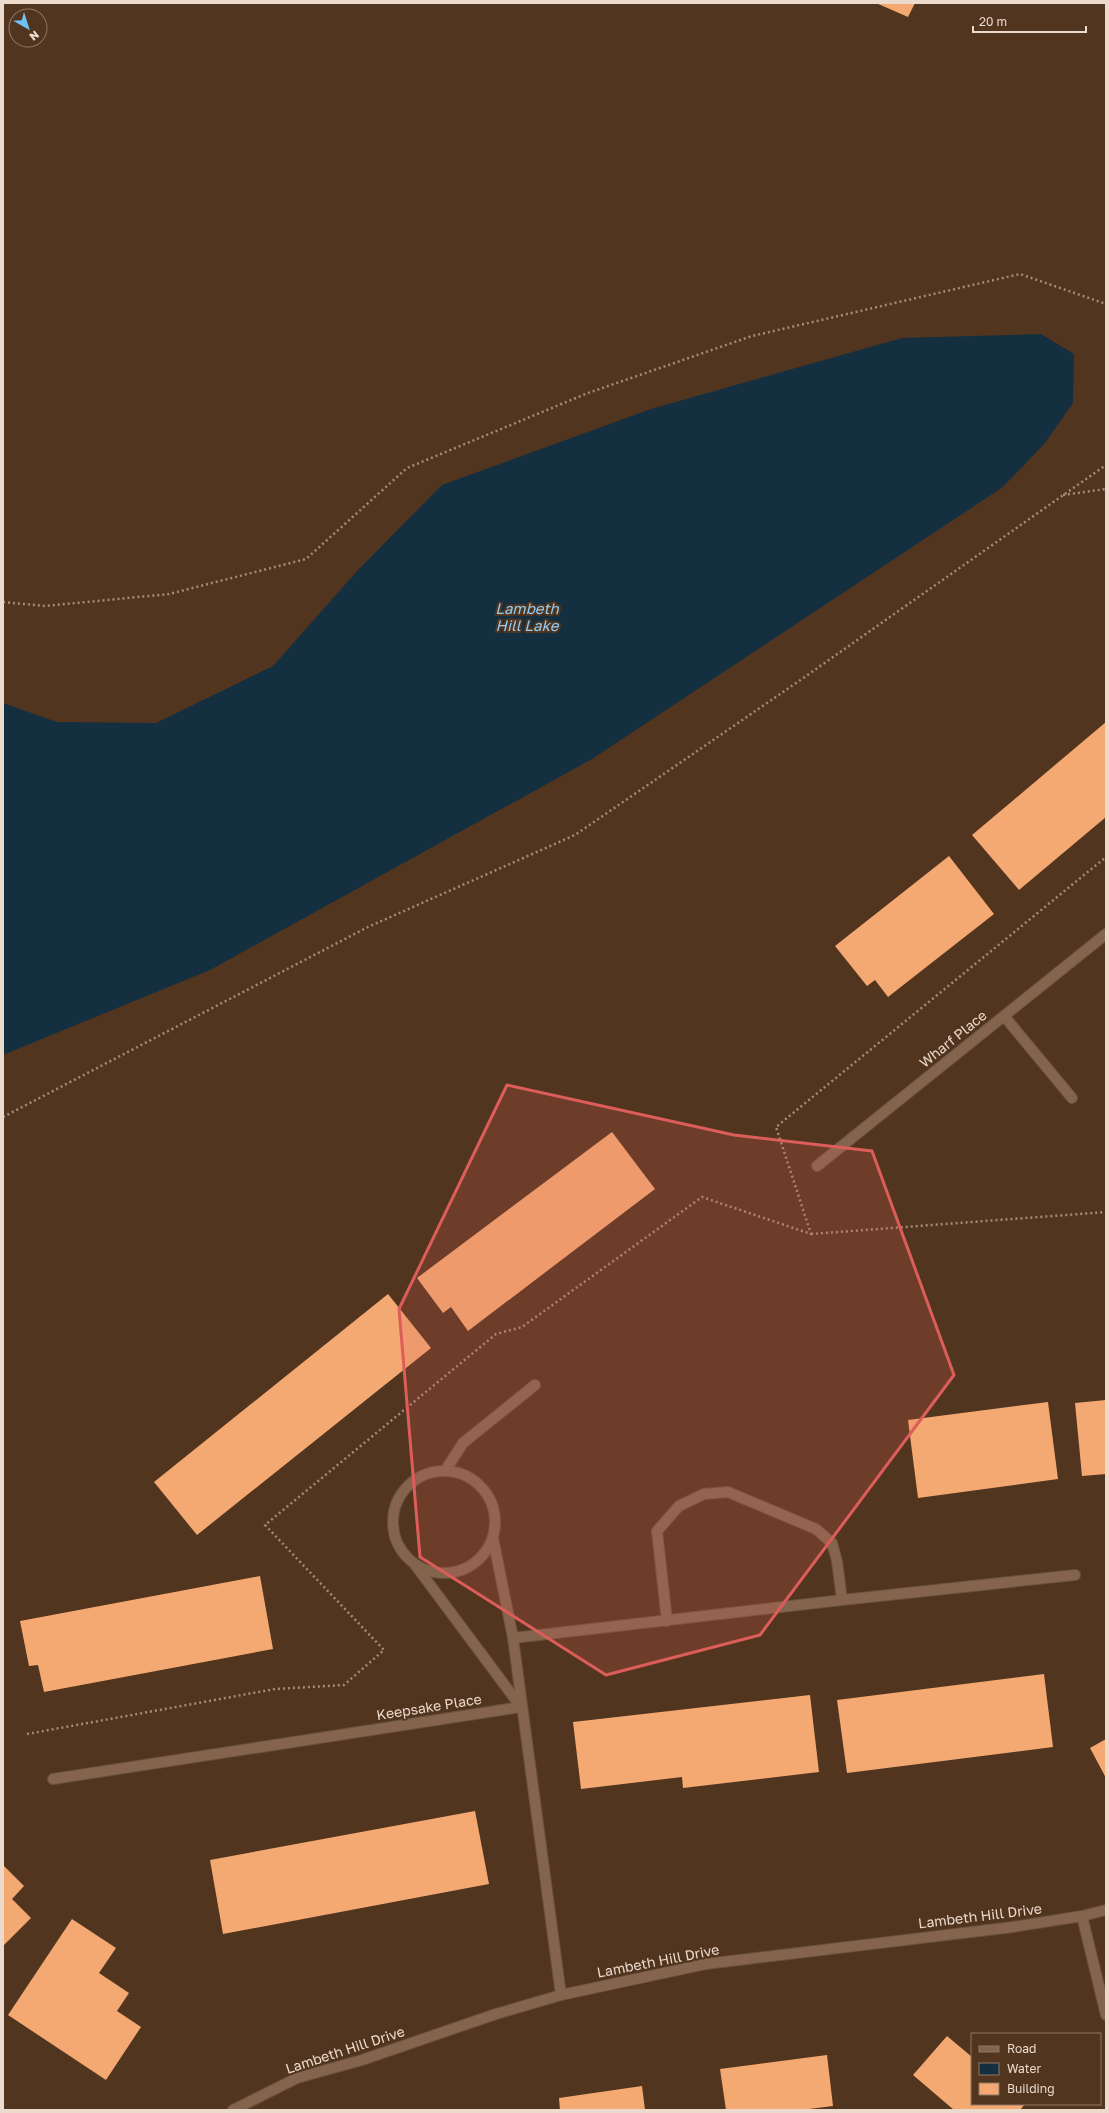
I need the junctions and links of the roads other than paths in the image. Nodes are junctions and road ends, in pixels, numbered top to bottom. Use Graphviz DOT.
graph roads {
  1 [pos="1106,934"];
  2 [pos="1004,1016"];
  3 [pos="1072,1098"];
  4 [pos="817,1166"];
  5 [pos="535,1385"];
  6 [pos="445,1471"];
  7 [pos="493,1538"];
  8 [pos="414,1563"];
  9 [pos="1075,1575"];
  10 [pos="842,1600"];
  11 [pos="667,1621"];
  12 [pos="513,1638"];
  13 [pos="521,1707"];
  14 [pos="53,1779"];
  15 [pos="1106,1910"];
  16 [pos="1082,1916"];
  17 [pos="561,1995"];
  18 [pos="1106,2015"];
  19 [pos="233,2110"];
  1 -- 2 [label="street, Wharf Place"];
  2 -- 3 [label="street"];
  2 -- 4 [label="street, Wharf Place"];
  5 -- 6 [label="street"];
  6 -- 7 [label="street"];
  6 -- 8 [label="street"];
  7 -- 8 [label="street"];
  7 -- 12 [label="street"];
  8 -- 13 [label="street"];
  9 -- 10 [label="street"];
  10 -- 11 [label="street"];
  10 -- 11 [label="street"];
  11 -- 12 [label="street"];
  12 -- 13 [label="street"];
  13 -- 14 [label="street, Keepsake Place"];
  13 -- 17 [label="street"];
  15 -- 16 [label="street, Lambeth Hill Drive"];
  16 -- 17 [label="street, Lambeth Hill Drive"];
  16 -- 18 [label="street"];
  17 -- 19 [label="street, Lambeth Hill Drive"];
}
